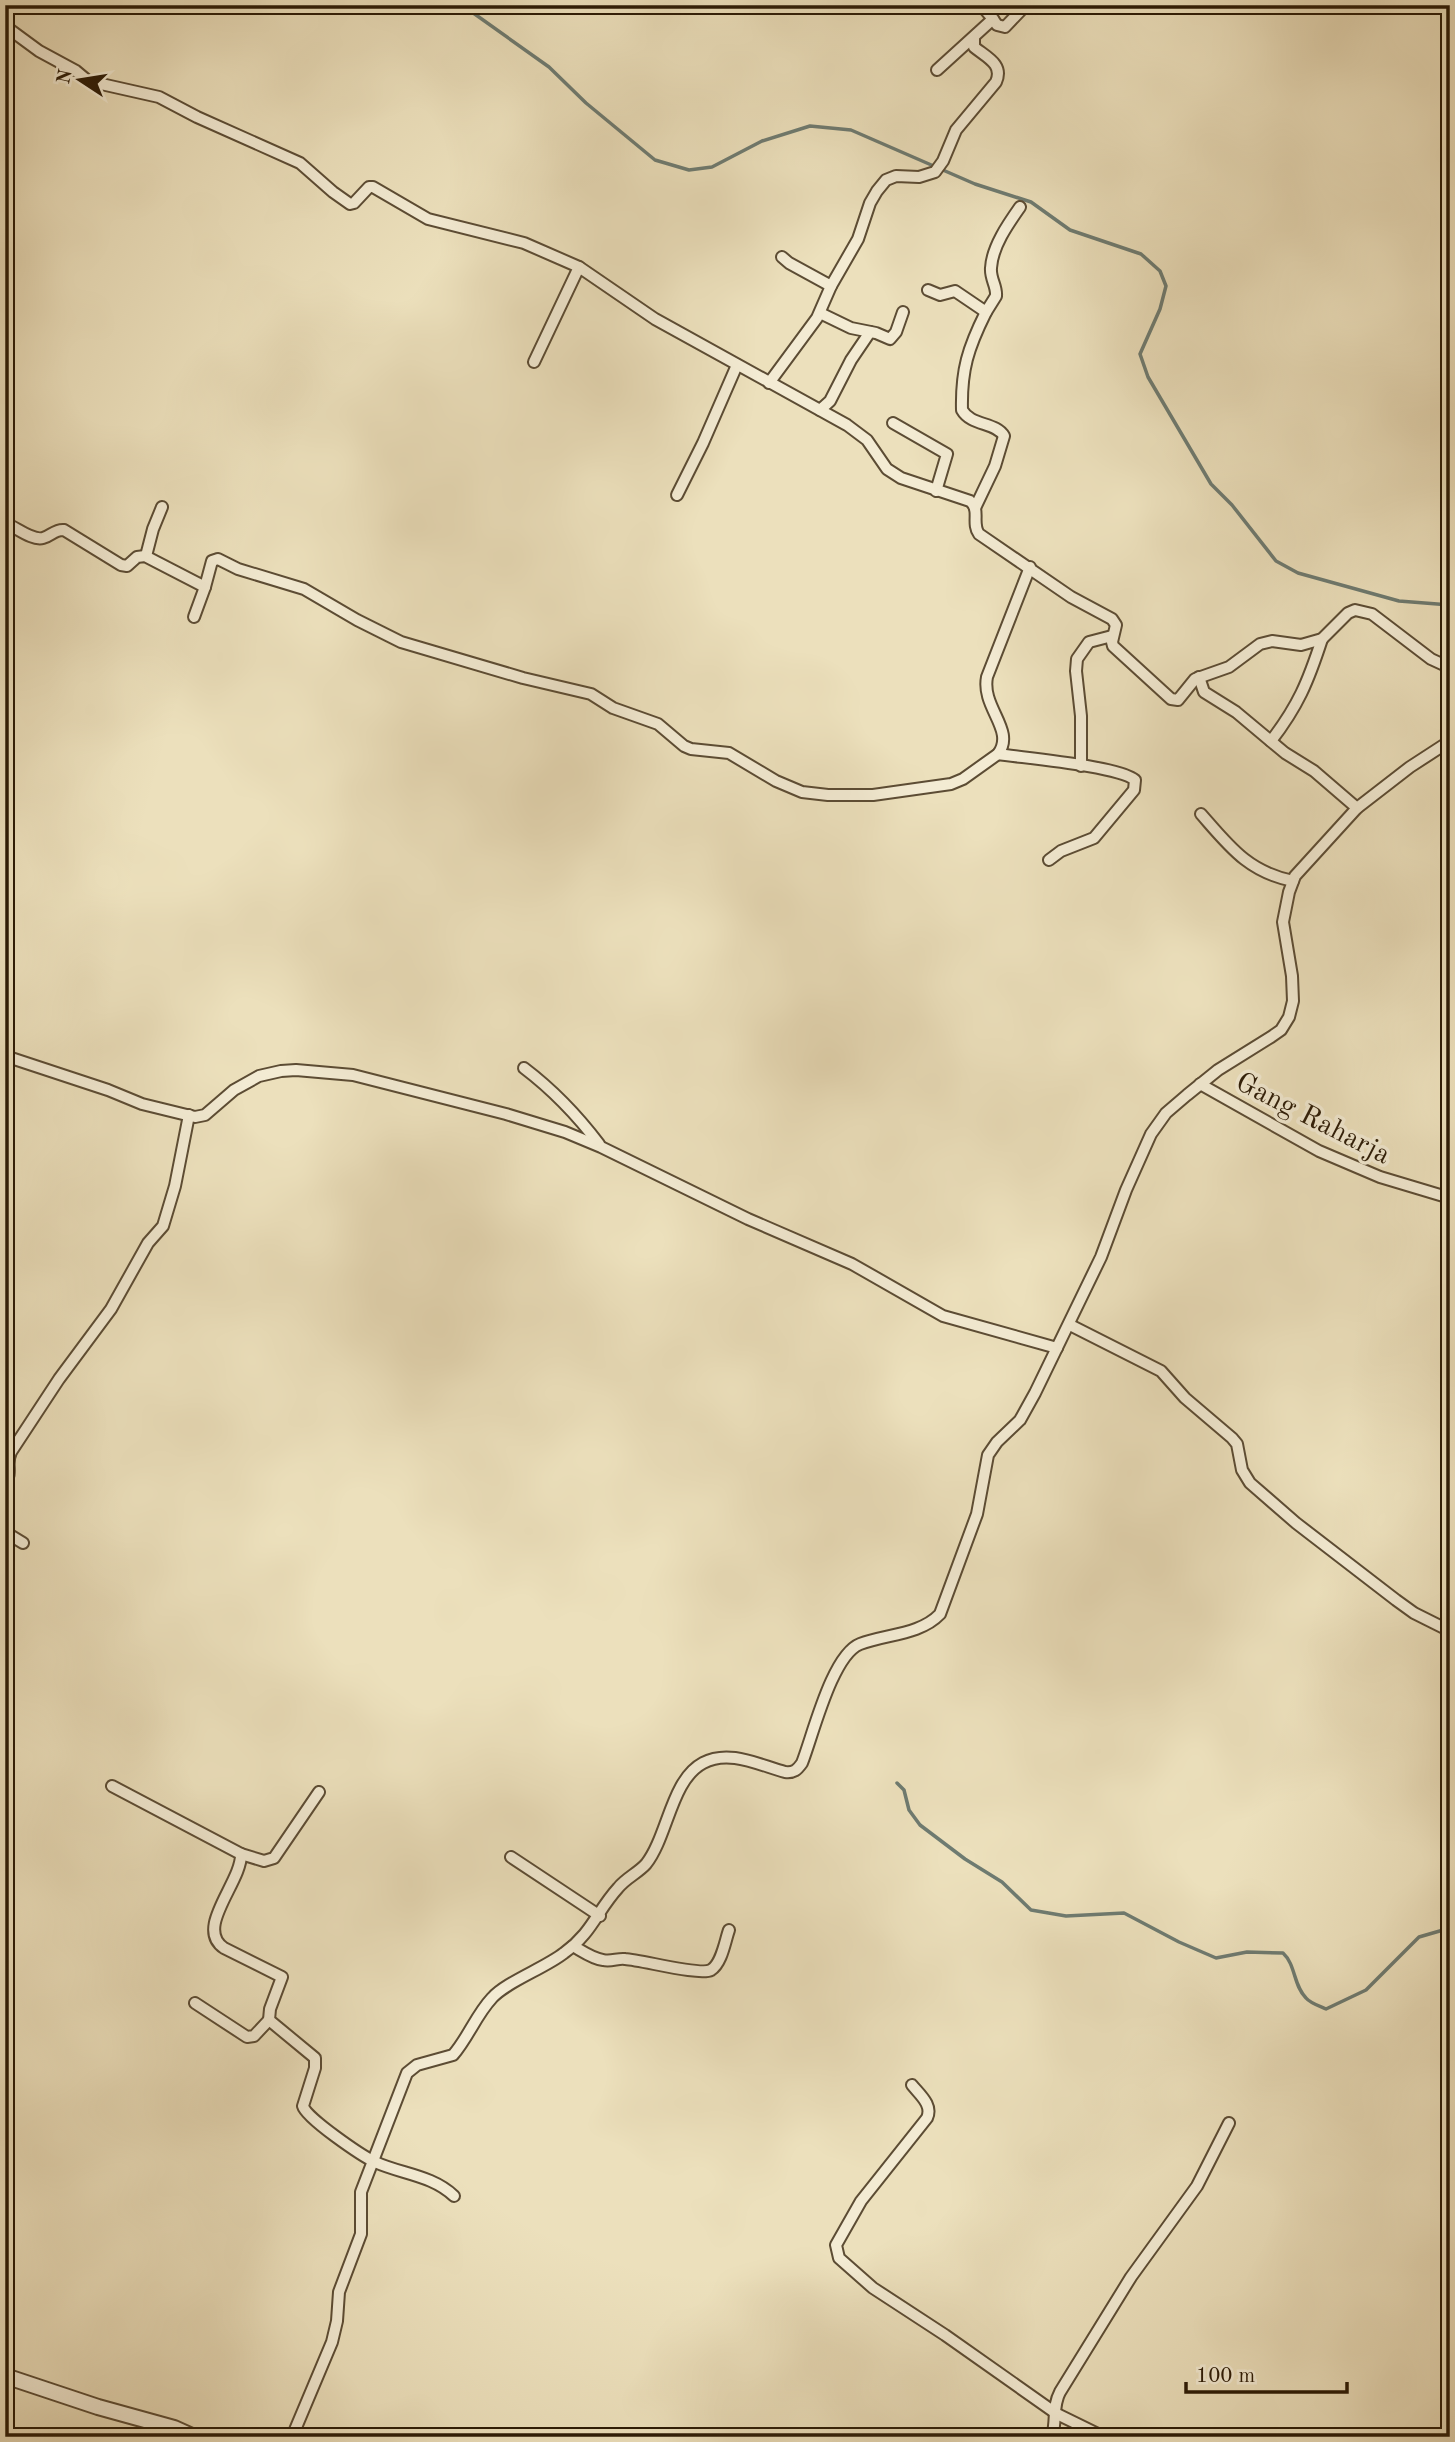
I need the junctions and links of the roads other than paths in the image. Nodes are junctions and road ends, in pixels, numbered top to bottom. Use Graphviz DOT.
graph roads {
  1 [pos="981,5"];
  2 [pos="1026,5"];
  3 [pos="993,19"];
  4 [pos="5,26"];
  5 [pos="974,38"];
  6 [pos="937,70"];
  7 [pos="1020,207"];
  8 [pos="782,257"];
  9 [pos="579,267"];
  10 [pos="831,286"];
  11 [pos="928,290"];
  12 [pos="902,312"];
  13 [pos="986,312"];
  14 [pos="820,313"];
  15 [pos="870,332"];
  16 [pos="534,362"];
  17 [pos="737,365"];
  18 [pos="769,383"];
  19 [pos="820,410"];
  20 [pos="893,423"];
  21 [pos="936,491"];
  22 [pos="677,495"];
  23 [pos="162,507"];
  24 [pos="975,508"];
  25 [pos="5,523"];
  26 [pos="146,556"];
  27 [pos="1030,567"];
  28 [pos="205,587"];
  29 [pos="194,617"];
  30 [pos="1112,636"];
  31 [pos="1322,639"];
  32 [pos="1448,664"];
  33 [pos="1199,677"];
  34 [pos="1271,741"];
  35 [pos="1450,741"];
  36 [pos="998,754"];
  37 [pos="1081,766"];
  38 [pos="1357,808"];
  39 [pos="1201,814"];
  40 [pos="1049,860"];
  41 [pos="1293,881"];
  42 [pos="5,1056"];
  43 [pos="524,1068"];
  44 [pos="1200,1084"];
  45 [pos="188,1115"];
  46 [pos="601,1146"];
  47 [pos="1450,1198"];
  48 [pos="1070,1325"];
  49 [pos="1057,1348"];
  50 [pos="5,1485"];
  51 [pos="5,1532"];
  52 [pos="23,1543"];
  53 [pos="1450,1632"];
  54 [pos="112,1786"];
  55 [pos="319,1792"];
  56 [pos="241,1854"];
  57 [pos="511,1857"];
  58 [pos="600,1916"];
  59 [pos="729,1930"];
  60 [pos="573,1947"];
  61 [pos="195,2003"];
  62 [pos="269,2020"];
  63 [pos="912,2085"];
  64 [pos="1229,2123"];
  65 [pos="374,2161"];
  66 [pos="454,2196"];
  67 [pos="5,2376"];
  68 [pos="1057,2414"];
  69 [pos="194,2437"];
  70 [pos="292,2437"];
  71 [pos="1052,2437"];
  72 [pos="1104,2437"];
  1 -- 3 [label="street"];
  2 -- 3 [label="street"];
  3 -- 5 [label="street"];
  4 -- 9 [label="street"];
  5 -- 6 [label="street"];
  5 -- 10 [label="street"];
  7 -- 13 [label="street"];
  8 -- 10 [label="street"];
  9 -- 16 [label="street"];
  9 -- 17 [label="street"];
  10 -- 14 [label="street"];
  11 -- 13 [label="street"];
  12 -- 15 [label="street"];
  13 -- 24 [label="street"];
  14 -- 15 [label="street"];
  14 -- 18 [label="street"];
  15 -- 19 [label="street"];
  17 -- 18 [label="street"];
  17 -- 22 [label="street"];
  18 -- 19 [label="street"];
  19 -- 21 [label="street"];
  20 -- 21 [label="street"];
  21 -- 24 [label="street"];
  23 -- 26 [label="street"];
  24 -- 27 [label="street"];
  25 -- 26 [label="street"];
  26 -- 28 [label="street"];
  27 -- 30 [label="street"];
  27 -- 36 [label="street"];
  28 -- 29 [label="street"];
  28 -- 36 [label="street"];
  30 -- 33 [label="street"];
  30 -- 37 [label="street"];
  31 -- 32 [label="street"];
  31 -- 33 [label="street"];
  31 -- 34 [label="street"];
  33 -- 34 [label="street"];
  34 -- 38 [label="street"];
  35 -- 38 [label="street"];
  36 -- 37 [label="street"];
  37 -- 40 [label="street"];
  38 -- 41 [label="street"];
  39 -- 41 [label="street"];
  41 -- 44 [label="street"];
  42 -- 45 [label="street"];
  43 -- 46 [label="street"];
  44 -- 47 [label="street, Gang Raharja"];
  44 -- 48 [label="street"];
  45 -- 46 [label="street"];
  45 -- 50 [label="street"];
  46 -- 49 [label="street"];
  48 -- 49 [label="street"];
  48 -- 53 [label="street"];
  49 -- 58 [label="street"];
  51 -- 52 [label="street"];
  54 -- 56 [label="street"];
  55 -- 56 [label="street"];
  56 -- 62 [label="street"];
  57 -- 58 [label="street"];
  58 -- 60 [label="street"];
  59 -- 60 [label="street"];
  60 -- 65 [label="street"];
  61 -- 62 [label="street"];
  62 -- 65 [label="street"];
  63 -- 68 [label="street"];
  64 -- 68 [label="street"];
  65 -- 66 [label="street"];
  65 -- 70 [label="street"];
  67 -- 69 [label="street"];
  68 -- 71 [label="street"];
  68 -- 72 [label="street"];
}
